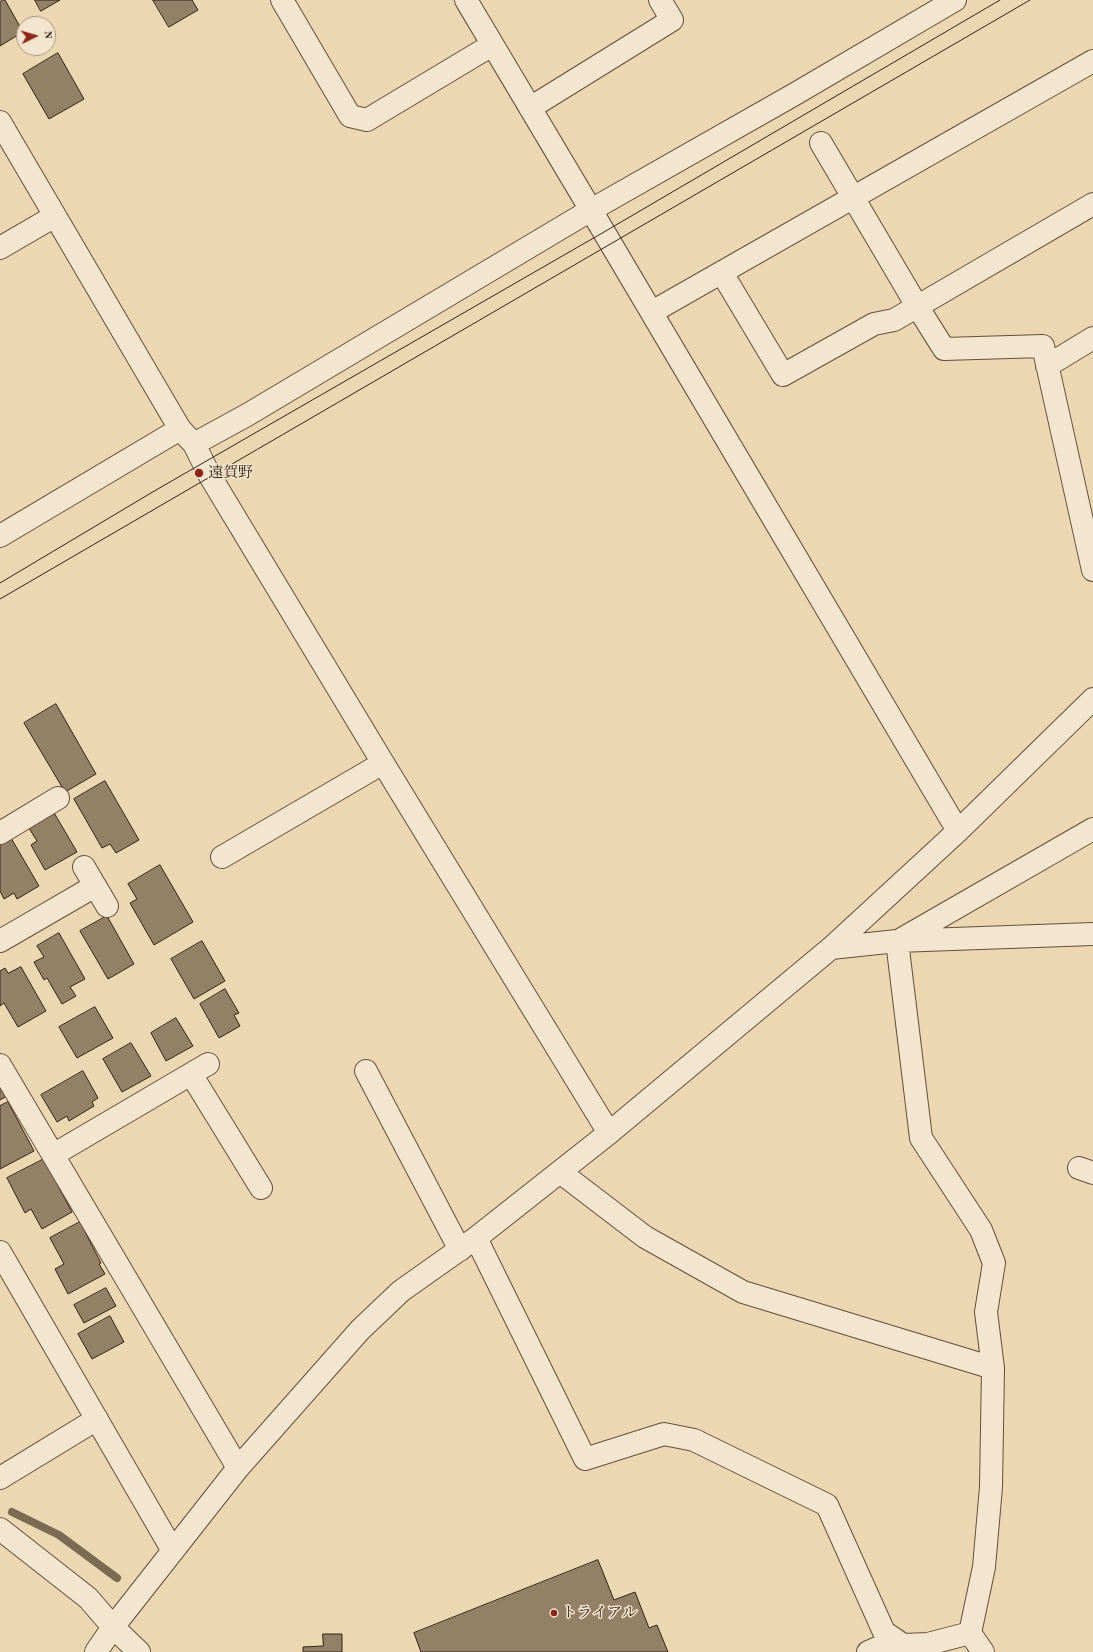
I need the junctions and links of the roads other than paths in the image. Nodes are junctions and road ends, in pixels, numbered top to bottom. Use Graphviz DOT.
graph roads {
  1 [pos="282,0"];
  2 [pos="466,0"];
  3 [pos="660,0"];
  4 [pos="955,0"];
  5 [pos="492,45"];
  6 [pos="1093,61"];
  7 [pos="530,108"];
  8 [pos="0,122"];
  9 [pos="821,143"];
  10 [pos="853,198"];
  11 [pos="1093,204"];
  12 [pos="591,210"];
  13 [pos="55,216"];
  14 [pos="0,248"];
  15 [pos="722,273"];
  16 [pos="917,306"];
  17 [pos="652,312"];
  18 [pos="1093,338"];
  19 [pos="1047,366"];
  20 [pos="187,436"];
  21 [pos="0,536"];
  22 [pos="1093,570"];
  23 [pos="1093,699"];
  24 [pos="383,764"];
  25 [pos="58,798"];
  26 [pos="1093,829"];
  27 [pos="958,831"];
  28 [pos="0,833"];
  29 [pos="222,857"];
  30 [pos="84,867"];
  31 [pos="95,886"];
  32 [pos="107,906"];
  33 [pos="1093,934"];
  34 [pos="0,941"];
  35 [pos="897,942"];
  36 [pos="831,948"];
  37 [pos="0,1065"];
  38 [pos="366,1071"];
  39 [pos="609,1133"];
  40 [pos="53,1155"];
  41 [pos="560,1172"];
  42 [pos="261,1188"];
  43 [pos="468,1244"];
  44 [pos="0,1252"];
  45 [pos="993,1368"];
  46 [pos="96,1419"];
  47 [pos="238,1468"];
  48 [pos="0,1478"];
  49 [pos="0,1529"];
  50 [pos="173,1551"];
  51 [pos="113,1627"];
  52 [pos="970,1633"];
  53 [pos="896,1640"];
  54 [pos="96,1652"];
  55 [pos="138,1652"];
  56 [pos="868,1652"];
  57 [pos="983,1652"];
  1 -- 5 [label="street"];
  2 -- 5 [label="street"];
  3 -- 7 [label="street"];
  4 -- 12 [label="street"];
  5 -- 7 [label="street"];
  6 -- 10 [label="street"];
  7 -- 12 [label="street"];
  8 -- 13 [label="street"];
  9 -- 10 [label="street"];
  10 -- 15 [label="street"];
  10 -- 16 [label="street"];
  11 -- 16 [label="street"];
  12 -- 17 [label="street"];
  12 -- 20 [label="street"];
  13 -- 14 [label="street"];
  13 -- 20 [label="street"];
  15 -- 16 [label="street"];
  15 -- 17 [label="street"];
  16 -- 19 [label="street"];
  17 -- 27 [label="street"];
  18 -- 19 [label="street"];
  19 -- 22 [label="street"];
  20 -- 21 [label="street"];
  20 -- 24 [label="street"];
  23 -- 27 [label="street"];
  24 -- 29 [label="street"];
  24 -- 39 [label="street"];
  25 -- 28 [label="street"];
  26 -- 35 [label="street"];
  27 -- 36 [label="street"];
  30 -- 31 [label="street"];
  31 -- 32 [label="street"];
  31 -- 34 [label="street"];
  33 -- 35 [label="street"];
  35 -- 36 [label="street"];
  35 -- 45 [label="street"];
  36 -- 39 [label="street"];
  37 -- 40 [label="street"];
  38 -- 43 [label="street"];
  39 -- 41 [label="street"];
  40 -- 42 [label="street"];
  40 -- 47 [label="street"];
  41 -- 43 [label="street"];
  41 -- 45 [label="street"];
  43 -- 47 [label="street"];
  43 -- 53 [label="street"];
  44 -- 46 [label="street"];
  45 -- 52 [label="street"];
  46 -- 48 [label="street"];
  46 -- 50 [label="street"];
  47 -- 50 [label="street"];
  49 -- 51 [label="street"];
  50 -- 51 [label="street"];
  51 -- 54 [label="street"];
  51 -- 55 [label="street"];
  52 -- 53 [label="street"];
  52 -- 57 [label="street"];
  53 -- 56 [label="street"];
}
